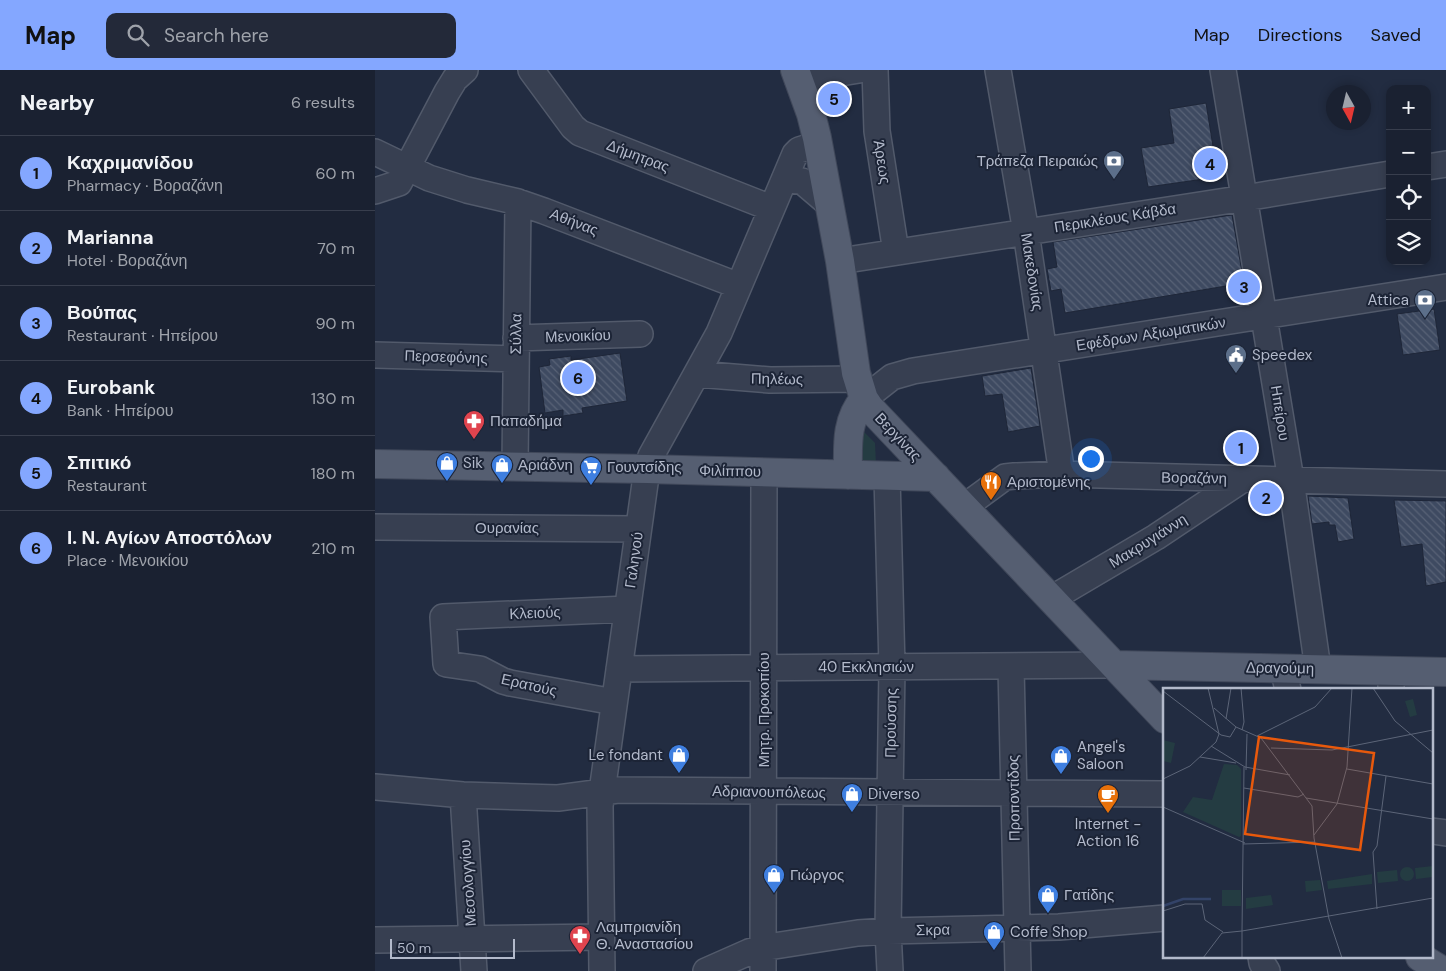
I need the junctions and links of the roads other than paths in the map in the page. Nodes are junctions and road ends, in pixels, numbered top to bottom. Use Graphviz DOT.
graph roads {
  1 [pos="465,70"];
  2 [pos="531,70"];
  3 [pos="859,70"];
  4 [pos="875,70"];
  5 [pos="997,70"];
  6 [pos="1223,70"];
  7 [pos="797,75"];
  8 [pos="819,144"];
  9 [pos="375,152"];
  10 [pos="1446,164"];
  11 [pos="1431,166"];
  12 [pos="406,168"];
  13 [pos="1386,175"];
  14 [pos="784,180"];
  15 [pos="375,191"];
  16 [pos="1245,198"];
  17 [pos="519,202"];
  18 [pos="829,204"];
  19 [pos="771,208"];
  20 [pos="1025,232"];
  21 [pos="896,252"];
  22 [pos="840,261"];
  23 [pos="739,286"];
  24 [pos="1446,287"];
  25 [pos="1265,317"];
  26 [pos="640,334"];
  27 [pos="516,349"];
  28 [pos="1044,351"];
  29 [pos="375,355"];
  30 [pos="697,374"];
  31 [pos="861,389"];
  32 [pos="375,464"];
  33 [pos="515,466"];
  34 [pos="647,469"];
  35 [pos="764,472"];
  36 [pos="849,474"];
  37 [pos="1062,474"];
  38 [pos="887,476"];
  39 [pos="936,477"];
  40 [pos="1243,479"];
  41 [pos="1291,480"];
  42 [pos="1446,484"];
  43 [pos="964,507"];
  44 [pos="375,527"];
  45 [pos="638,529"];
  46 [pos="1051,599"];
  47 [pos="627,609"];
  48 [pos="446,664"];
  49 [pos="1113,665"];
  50 [pos="892,667"];
  51 [pos="1011,667"];
  52 [pos="764,668"];
  53 [pos="619,669"];
  54 [pos="1318,669"];
  55 [pos="1446,672"];
  56 [pos="1285,679"];
  57 [pos="1391,680"];
  58 [pos="614,702"];
  59 [pos="1163,717"];
  60 [pos="375,787"];
  61 [pos="601,792"];
  62 [pos="763,792"];
  63 [pos="890,793"];
  64 [pos="1014,794"];
  65 [pos="1163,794"];
  66 [pos="463,795"];
  67 [pos="1433,832"];
  68 [pos="1446,833"];
  69 [pos="1163,918"];
  70 [pos="1017,929"];
  71 [pos="889,930"];
  72 [pos="601,937"];
  73 [pos="472,938"];
  74 [pos="375,940"];
  75 [pos="1422,958"];
  76 [pos="762,959"];
  77 [pos="474,971"];
  78 [pos="602,971"];
  79 [pos="706,971"];
  80 [pos="890,971"];
  81 [pos="1018,971"];
  82 [pos="1443,971"];
  1 -- 12 [label="street"];
  2 -- 19 [label="street, Δήμητρας"];
  3 -- 7 [label="street"];
  4 -- 21 [label="street, Άρεως"];
  5 -- 20 [label="street, Μακεδονίας"];
  6 -- 16 [label="street, Ηπείρου"];
  7 -- 8 [label="main road"];
  8 -- 14 [label="street, Γαληνού"];
  8 -- 18 [label="main road"];
  9 -- 12 [label="street, Αθήνας"];
  10 -- 11 [label="street"];
  12 -- 15 [label="street"];
  12 -- 17 [label="street, Αθήνας"];
  13 -- 16 [label="street, Περικλέους Κάβδα"];
  14 -- 18 [label="street"];
  14 -- 19 [label="street, Γαληνού"];
  16 -- 20 [label="street, Περικλέους Κάβδα"];
  16 -- 25 [label="street, Ηπείρου"];
  17 -- 23 [label="street, Αθήνας"];
  17 -- 27 [label="street, Σύλλα"];
  18 -- 22 [label="main road"];
  19 -- 23 [label="street, Γαληνού"];
  20 -- 21 [label="street, Περικλέους Κάβδα"];
  20 -- 28 [label="street, Μακεδονίας"];
  21 -- 22 [label="street, Περικλέους Κάβδα"];
  22 -- 31 [label="main road"];
  23 -- 30 [label="street, Γαληνού"];
  24 -- 25 [label="street, Εφέδρων Αξιωματικών"];
  25 -- 28 [label="street, Εφέδρων Αξιωματικών"];
  25 -- 41 [label="street, Ηπείρου"];
  26 -- 27 [label="street, Μενοικίου"];
  27 -- 29 [label="street, Περσεφόνης"];
  27 -- 33 [label="street, Σύλλα"];
  28 -- 31 [label="street, Εφέδρων Αξιωματικών"];
  28 -- 37 [label="street, Μακεδονίας"];
  30 -- 31 [label="street, Πηλέως"];
  30 -- 34 [label="street, Γαληνού"];
  31 -- 36 [label="main road"];
  31 -- 39 [label="main road, Βεργίνας"];
  32 -- 33 [label="main road, Φιλίππου"];
  33 -- 34 [label="main road, Φιλίππου"];
  34 -- 35 [label="main road, Φιλίππου"];
  34 -- 45 [label="street, Γαληνού"];
  35 -- 36 [label="main road, Φιλίππου"];
  35 -- 52 [label="street, Μητρ. Προκοπίου"];
  36 -- 38 [label="main road, Φιλίππου"];
  37 -- 40 [label="street, Βοραζάνη"];
  37 -- 43 [label="street, Βοραζάνη"];
  38 -- 39 [label="main road, Φιλίππου"];
  38 -- 50 [label="street, Προύσσης"];
  39 -- 43 [label="main road, Βεργίνας"];
  40 -- 41 [label="street, Βοραζάνη"];
  40 -- 46 [label="street, Μακρυγιάννη"];
  41 -- 42 [label="street, Βοραζάνη"];
  41 -- 54 [label="street, Ηπείρου"];
  43 -- 46 [label="main road, Βεργίνας"];
  44 -- 45 [label="street, Ουρανίας"];
  45 -- 47 [label="street, Γαληνού"];
  46 -- 49 [label="main road, Βεργίνας"];
  47 -- 48 [label="street, Κλειούς"];
  47 -- 53 [label="street, Γαληνού"];
  48 -- 58 [label="street, Ερατούς"];
  49 -- 51 [label="street, 40 Εκκλησιών"];
  49 -- 56 [label="main road, Δραγούμη"];
  49 -- 59 [label="main road, Βεργίνας"];
  50 -- 51 [label="street, 40 Εκκλησιών"];
  50 -- 52 [label="street, 40 Εκκλησιών"];
  50 -- 63 [label="street, Προύσσης"];
  51 -- 64 [label="street, Προποντίδος"];
  52 -- 53 [label="street, 40 Εκκλησιών"];
  52 -- 62 [label="street, Μητρ. Προκοπίου"];
  53 -- 58 [label="street, Γαληνού"];
  54 -- 56 [label="main road, Δραγούμη"];
  54 -- 57 [label="main road, Δραγούμη"];
  55 -- 57 [label="main road, Δραγούμη"];
  58 -- 61 [label="street, Γαληνού"];
  60 -- 66 [label="street, Αδριανουπόλεως"];
  61 -- 62 [label="street, Αδριανουπόλεως"];
  61 -- 66 [label="street, Αδριανουπόλεως"];
  61 -- 72 [label="street, Γαληνού"];
  62 -- 63 [label="street, Αδριανουπόλεως"];
  62 -- 76 [label="street, Μητρ. Προκοπίου"];
  63 -- 64 [label="street, Αδριανουπόλεως"];
  63 -- 71 [label="street, Προύσσης"];
  64 -- 65 [label="street, Αδριανουπόλεως"];
  64 -- 70 [label="street, Προποντίδος"];
  66 -- 73 [label="street, Μεσολογγίου"];
  67 -- 68 [label="street"];
  69 -- 70 [label="street, Σκρα"];
  70 -- 71 [label="street, Σκρα"];
  70 -- 81 [label="street, Προποντίδος"];
  71 -- 76 [label="street, Σκρα"];
  71 -- 80 [label="street, Προύσσης"];
  72 -- 73 [label="street"];
  72 -- 78 [label="street, Γαληνού"];
  73 -- 74 [label="street"];
  73 -- 77 [label="street, Μεσολογγίου"];
  75 -- 82 [label="main road"];
  76 -- 79 [label="street, Σκρα"];
}
